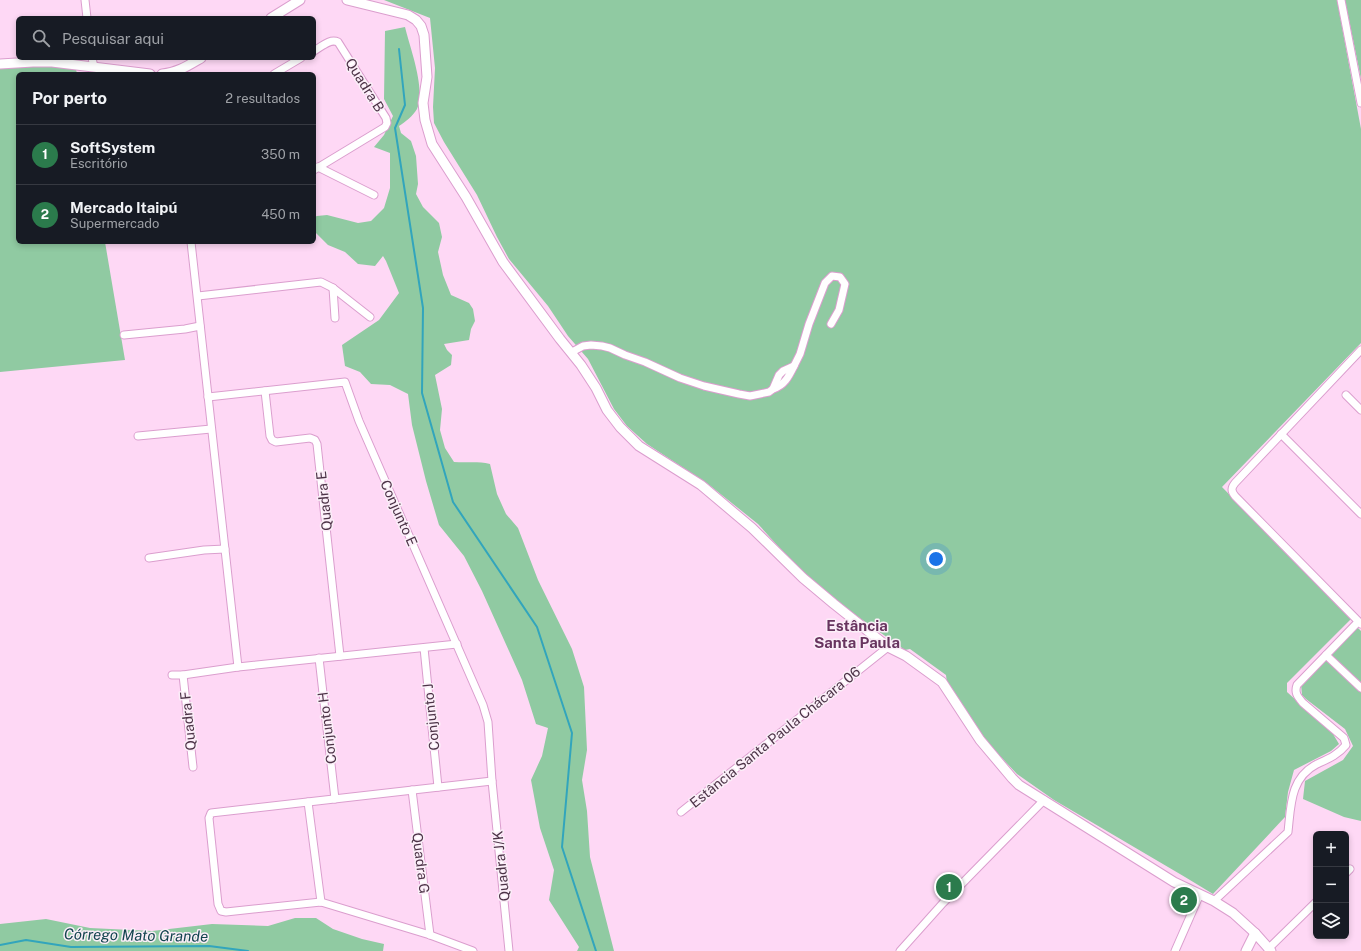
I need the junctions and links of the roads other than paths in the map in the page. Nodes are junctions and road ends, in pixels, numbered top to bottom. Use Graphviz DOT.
graph roads {
  1 [pos="85,0"];
  2 [pos="300,0"];
  3 [pos="347,0"];
  4 [pos="1341,0"];
  5 [pos="87,16"];
  6 [pos="274,16"];
  7 [pos="316,50"];
  8 [pos="198,60"];
  9 [pos="298,60"];
  10 [pos="93,63"];
  11 [pos="0,64"];
  12 [pos="140,72"];
  13 [pos="174,72"];
  14 [pos="277,72"];
  15 [pos="1361,103"];
  16 [pos="316,168"];
  17 [pos="374,195"];
  18 [pos="191,244"];
  19 [pos="333,288"];
  20 [pos="198,296"];
  21 [pos="370,317"];
  22 [pos="335,318"];
  23 [pos="832,324"];
  24 [pos="200,326"];
  25 [pos="124,335"];
  26 [pos="1361,350"];
  27 [pos="572,352"];
  28 [pos="265,391"];
  29 [pos="1346,395"];
  30 [pos="208,396"];
  31 [pos="1361,410"];
  32 [pos="211,429"];
  33 [pos="1281,434"];
  34 [pos="138,436"];
  35 [pos="1361,514"];
  36 [pos="225,549"];
  37 [pos="149,558"];
  38 [pos="1360,623"];
  39 [pos="457,644"];
  40 [pos="888,647"];
  41 [pos="424,648"];
  42 [pos="1326,655"];
  43 [pos="340,656"];
  44 [pos="319,658"];
  45 [pos="238,667"];
  46 [pos="172,675"];
  47 [pos="183,675"];
  48 [pos="1361,688"];
  49 [pos="193,767"];
  50 [pos="492,781"];
  51 [pos="438,787"];
  52 [pos="412,790"];
  53 [pos="335,799"];
  54 [pos="1044,800"];
  55 [pos="308,802"];
  56 [pos="681,812"];
  57 [pos="1198,893"];
  58 [pos="1214,901"];
  59 [pos="321,902"];
  60 [pos="1315,903"];
  61 [pos="1255,933"];
  62 [pos="430,935"];
  63 [pos="1270,950"];
  64 [pos="473,951"];
  65 [pos="509,951"];
  66 [pos="900,951"];
  67 [pos="1175,951"];
  68 [pos="1246,951"];
  1 -- 5 [label="street"];
  2 -- 6 [label="street"];
  3 -- 27 [label="street"];
  4 -- 15 [label="street"];
  7 -- 16 [label="street, Quadra B"];
  8 -- 13 [label="street"];
  9 -- 14 [label="street"];
  10 -- 11 [label="street"];
  10 -- 12 [label="street"];
  16 -- 17 [label="street"];
  18 -- 20 [label="street"];
  19 -- 20 [label="street"];
  19 -- 21 [label="street"];
  19 -- 22 [label="street"];
  20 -- 24 [label="street"];
  23 -- 27 [label="street"];
  24 -- 25 [label="street"];
  24 -- 30 [label="street"];
  26 -- 33 [label="street"];
  27 -- 40 [label="street"];
  28 -- 30 [label="street"];
  28 -- 39 [label="street, Conjunto E"];
  28 -- 43 [label="street, Quadra E"];
  29 -- 31 [label="street"];
  30 -- 32 [label="street"];
  32 -- 34 [label="street"];
  32 -- 36 [label="street"];
  33 -- 35 [label="street"];
  33 -- 38 [label="street"];
  36 -- 37 [label="street"];
  36 -- 45 [label="street"];
  38 -- 42 [label="street"];
  39 -- 41 [label="street"];
  39 -- 50 [label="street, Conjunto E"];
  40 -- 54 [label="street"];
  40 -- 56 [label="street, Estância Santa Paula Chácara 06"];
  41 -- 43 [label="street"];
  41 -- 51 [label="street, Conjunto J"];
  42 -- 48 [label="street"];
  42 -- 58 [label="street"];
  43 -- 44 [label="street"];
  44 -- 45 [label="street"];
  44 -- 53 [label="street, Conjunto H"];
  45 -- 47 [label="street"];
  46 -- 47 [label="street"];
  47 -- 49 [label="street, Quadra F"];
  50 -- 51 [label="street"];
  50 -- 65 [label="street, Quadra J/K"];
  51 -- 52 [label="street"];
  52 -- 53 [label="street"];
  52 -- 62 [label="street, Quadra G"];
  53 -- 55 [label="street"];
  54 -- 57 [label="street"];
  54 -- 66 [label="street"];
  55 -- 59 [label="street"];
  55 -- 59 [label="street"];
  57 -- 58 [label="street"];
  57 -- 67 [label="street"];
  58 -- 61 [label="street"];
  59 -- 62 [label="street"];
  60 -- 63 [label="street"];
  61 -- 63 [label="street"];
  61 -- 68 [label="street"];
  62 -- 64 [label="street"];
}
